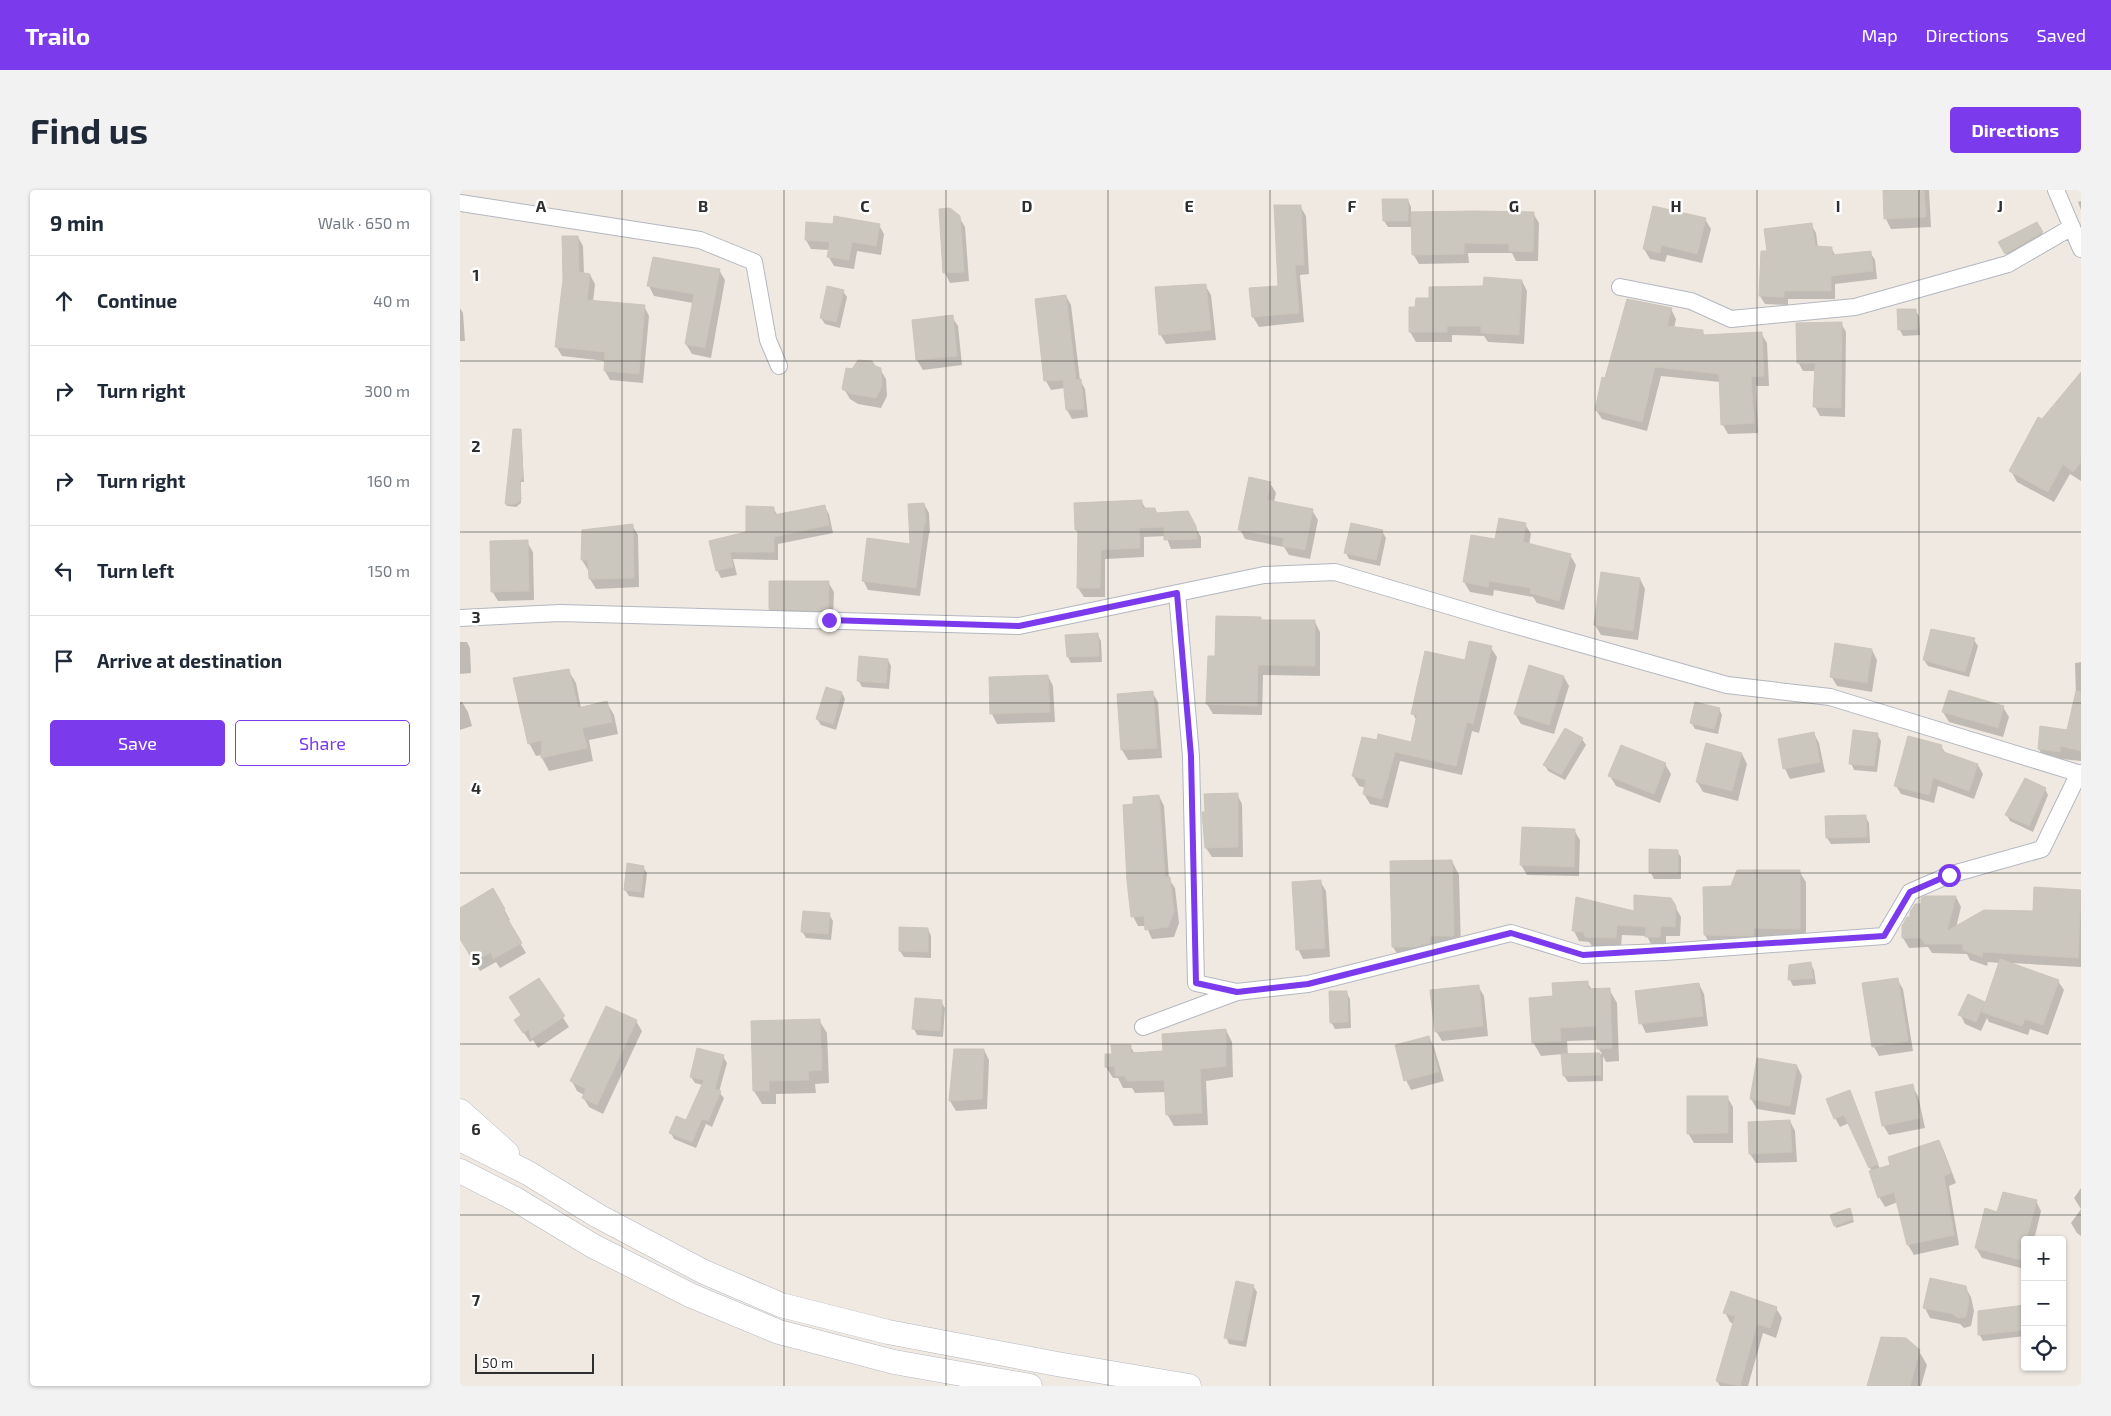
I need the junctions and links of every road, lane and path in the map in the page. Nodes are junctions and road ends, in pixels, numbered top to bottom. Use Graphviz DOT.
graph roads {
  1 [pos="2056,190"];
  2 [pos="460,203"];
  3 [pos="2072,227"];
  4 [pos="2081,249"];
  5 [pos="1620,287"];
  6 [pos="779,366"];
  7 [pos="1177,593"];
  8 [pos="460,618"];
  9 [pos="2080,774"];
  10 [pos="1237,992"];
  11 [pos="1143,1027"];
  12 [pos="460,1111"];
  13 [pos="460,1139"];
  14 [pos="460,1172"];
  15 [pos="528,1173"];
  16 [pos="1030,1386"];
  17 [pos="1188,1386"];
  1 -- 3 [label="street"];
  2 -- 6 [label="street"];
  3 -- 4 [label="street"];
  3 -- 5 [label="street"];
  7 -- 8 [label="street"];
  7 -- 9 [label="street"];
  7 -- 10 [label="street"];
  9 -- 10 [label="street"];
  10 -- 11 [label="street"];
  12 -- 15 [label="main road"];
  13 -- 15 [label="main road"];
  14 -- 16 [label="main road"];
  15 -- 17 [label="main road"];
}
